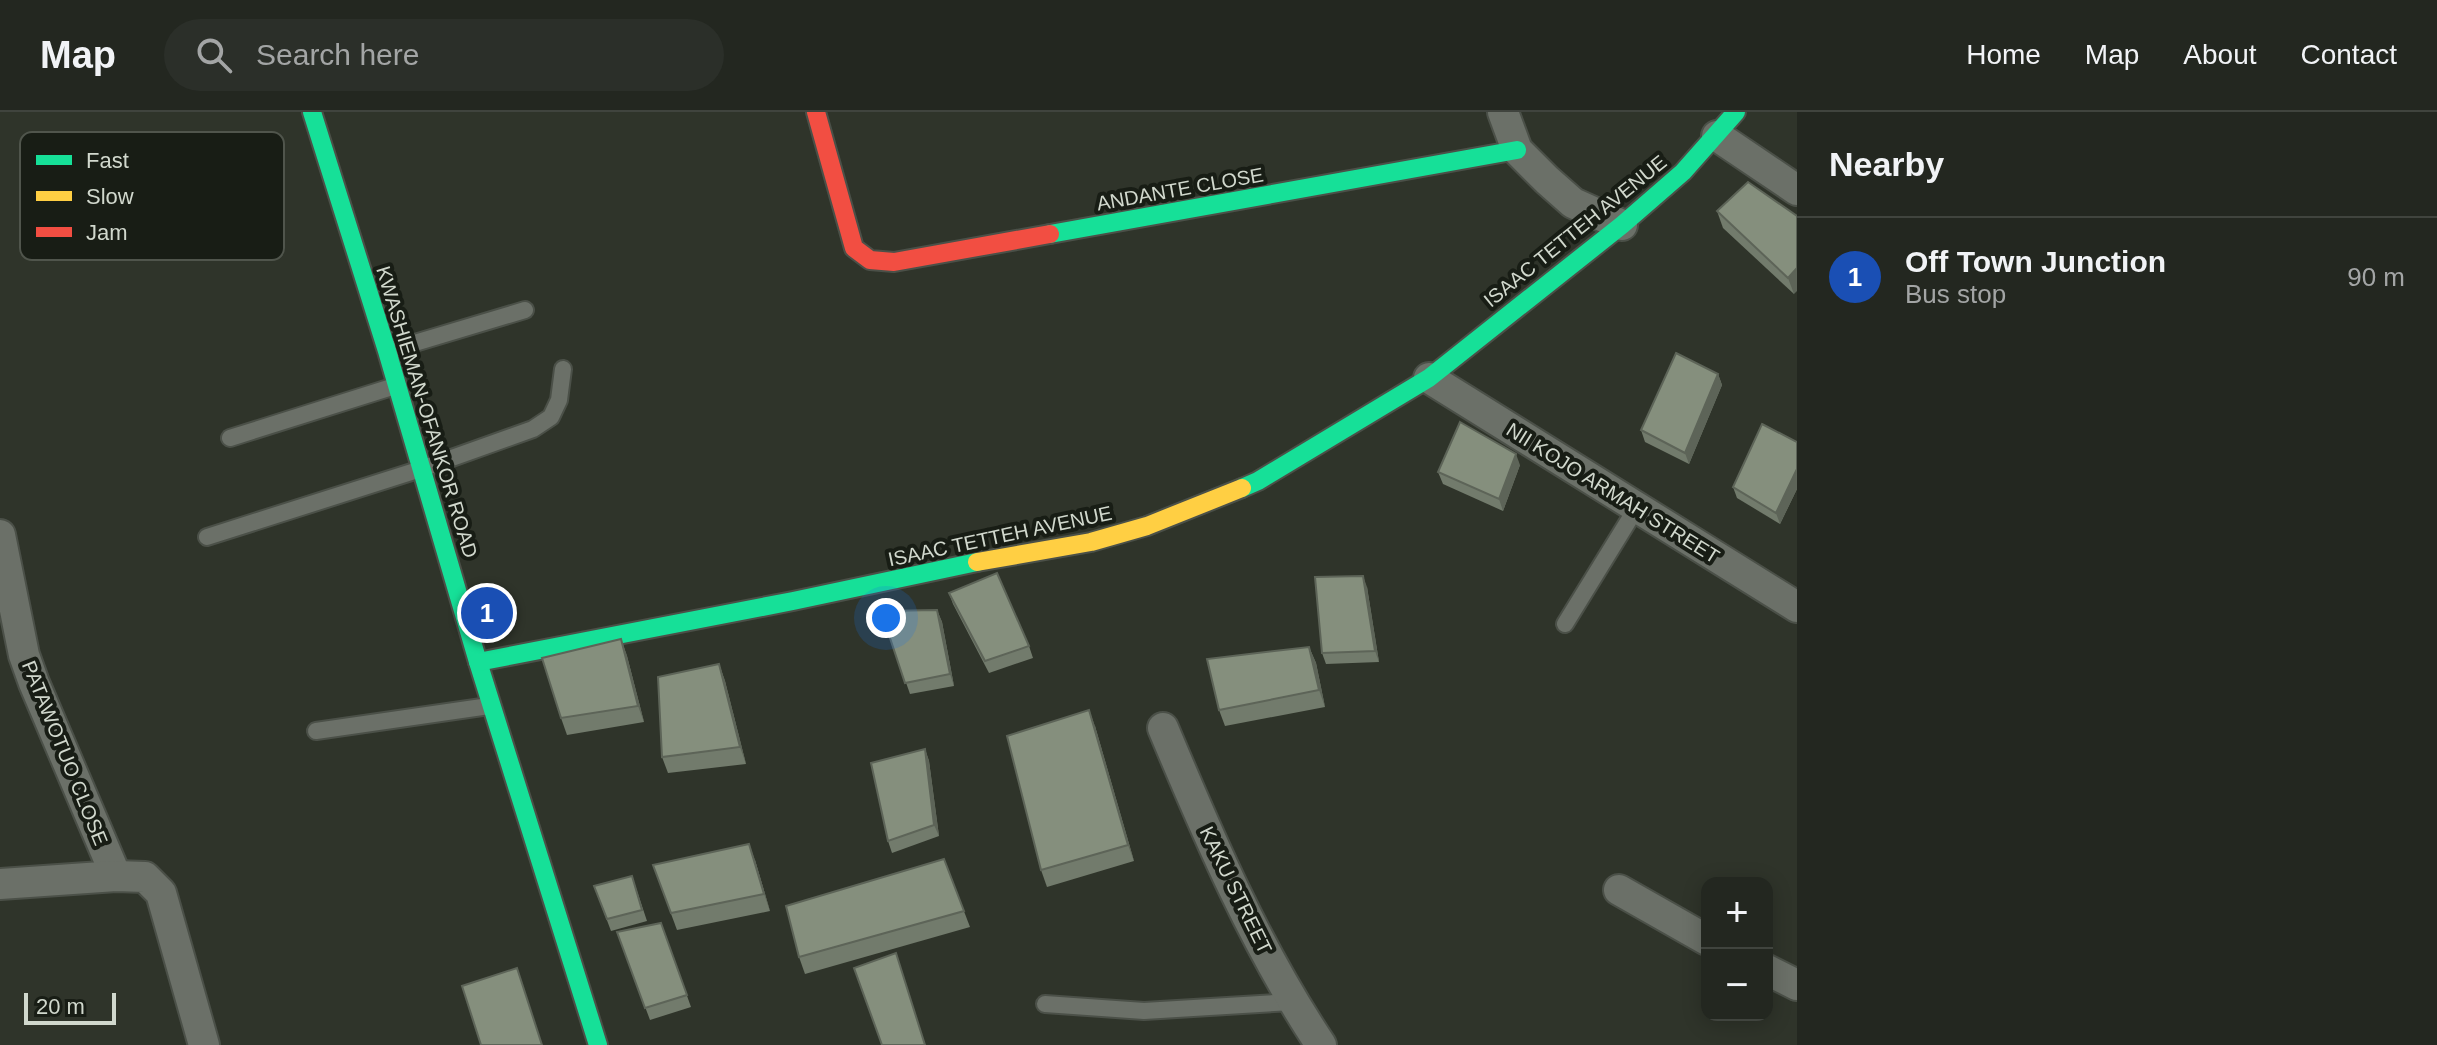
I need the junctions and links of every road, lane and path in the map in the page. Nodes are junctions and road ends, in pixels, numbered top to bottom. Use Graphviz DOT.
graph roads {
  1 [pos="312,112"];
  2 [pos="816,112"];
  3 [pos="1503,112"];
  4 [pos="1736,112"];
  5 [pos="1717,136"];
  6 [pos="1517,150"];
  7 [pos="1797,190"];
  8 [pos="1622,225"];
  9 [pos="525,310"];
  10 [pos="387,351"];
  11 [pos="563,369"];
  12 [pos="1429,378"];
  13 [pos="396,385"];
  14 [pos="230,438"];
  15 [pos="421,469"];
  16 [pos="1637,507"];
  17 [pos="0,535"];
  18 [pos="207,537"];
  19 [pos="1797,607"];
  20 [pos="1565,624"];
  21 [pos="478,662"];
  22 [pos="492,705"];
  23 [pos="1163,728"];
  24 [pos="316,731"];
  25 [pos="116,876"];
  26 [pos="0,884"];
  27 [pos="1619,890"];
  28 [pos="1701,937"];
  29 [pos="1773,973"];
  30 [pos="1797,985"];
  31 [pos="1292,1002"];
  32 [pos="1045,1004"];
  33 [pos="204,1045"];
  34 [pos="598,1045"];
  35 [pos="1321,1045"];
  1 -- 10 [label="street, KWASHIEMAN-OFANKOR ROAD"];
  2 -- 6 [label="street, ANDANTE CLOSE"];
  3 -- 6 [label="street"];
  4 -- 5 [label="street, ISAAC TETTEH AVENUE"];
  5 -- 7 [label="street"];
  5 -- 8 [label="street, ISAAC TETTEH AVENUE"];
  6 -- 8 [label="street"];
  8 -- 12 [label="street, ISAAC TETTEH AVENUE"];
  9 -- 10 [label="lane"];
  10 -- 13 [label="street, KWASHIEMAN-OFANKOR ROAD"];
  11 -- 15 [label="lane"];
  12 -- 16 [label="street, NII KOJO ARMAH STREET"];
  12 -- 21 [label="street, ISAAC TETTEH AVENUE"];
  13 -- 14 [label="lane"];
  13 -- 15 [label="street, KWASHIEMAN-OFANKOR ROAD"];
  15 -- 18 [label="lane"];
  15 -- 21 [label="street, KWASHIEMAN-OFANKOR ROAD"];
  16 -- 19 [label="street, NII KOJO ARMAH STREET"];
  16 -- 20 [label="lane"];
  17 -- 25 [label="street, PATAWOTUO CLOSE"];
  21 -- 22 [label="street, KWASHIEMAN-OFANKOR ROAD"];
  22 -- 24 [label="lane"];
  22 -- 34 [label="street, KWASHIEMAN-OFANKOR ROAD"];
  23 -- 31 [label="street, KAKU STREET"];
  25 -- 26 [label="street"];
  25 -- 33 [label="street"];
  27 -- 28 [label="street"];
  29 -- 30 [label="street"];
  31 -- 32 [label="lane"];
  31 -- 35 [label="street, KAKU STREET"];
}
